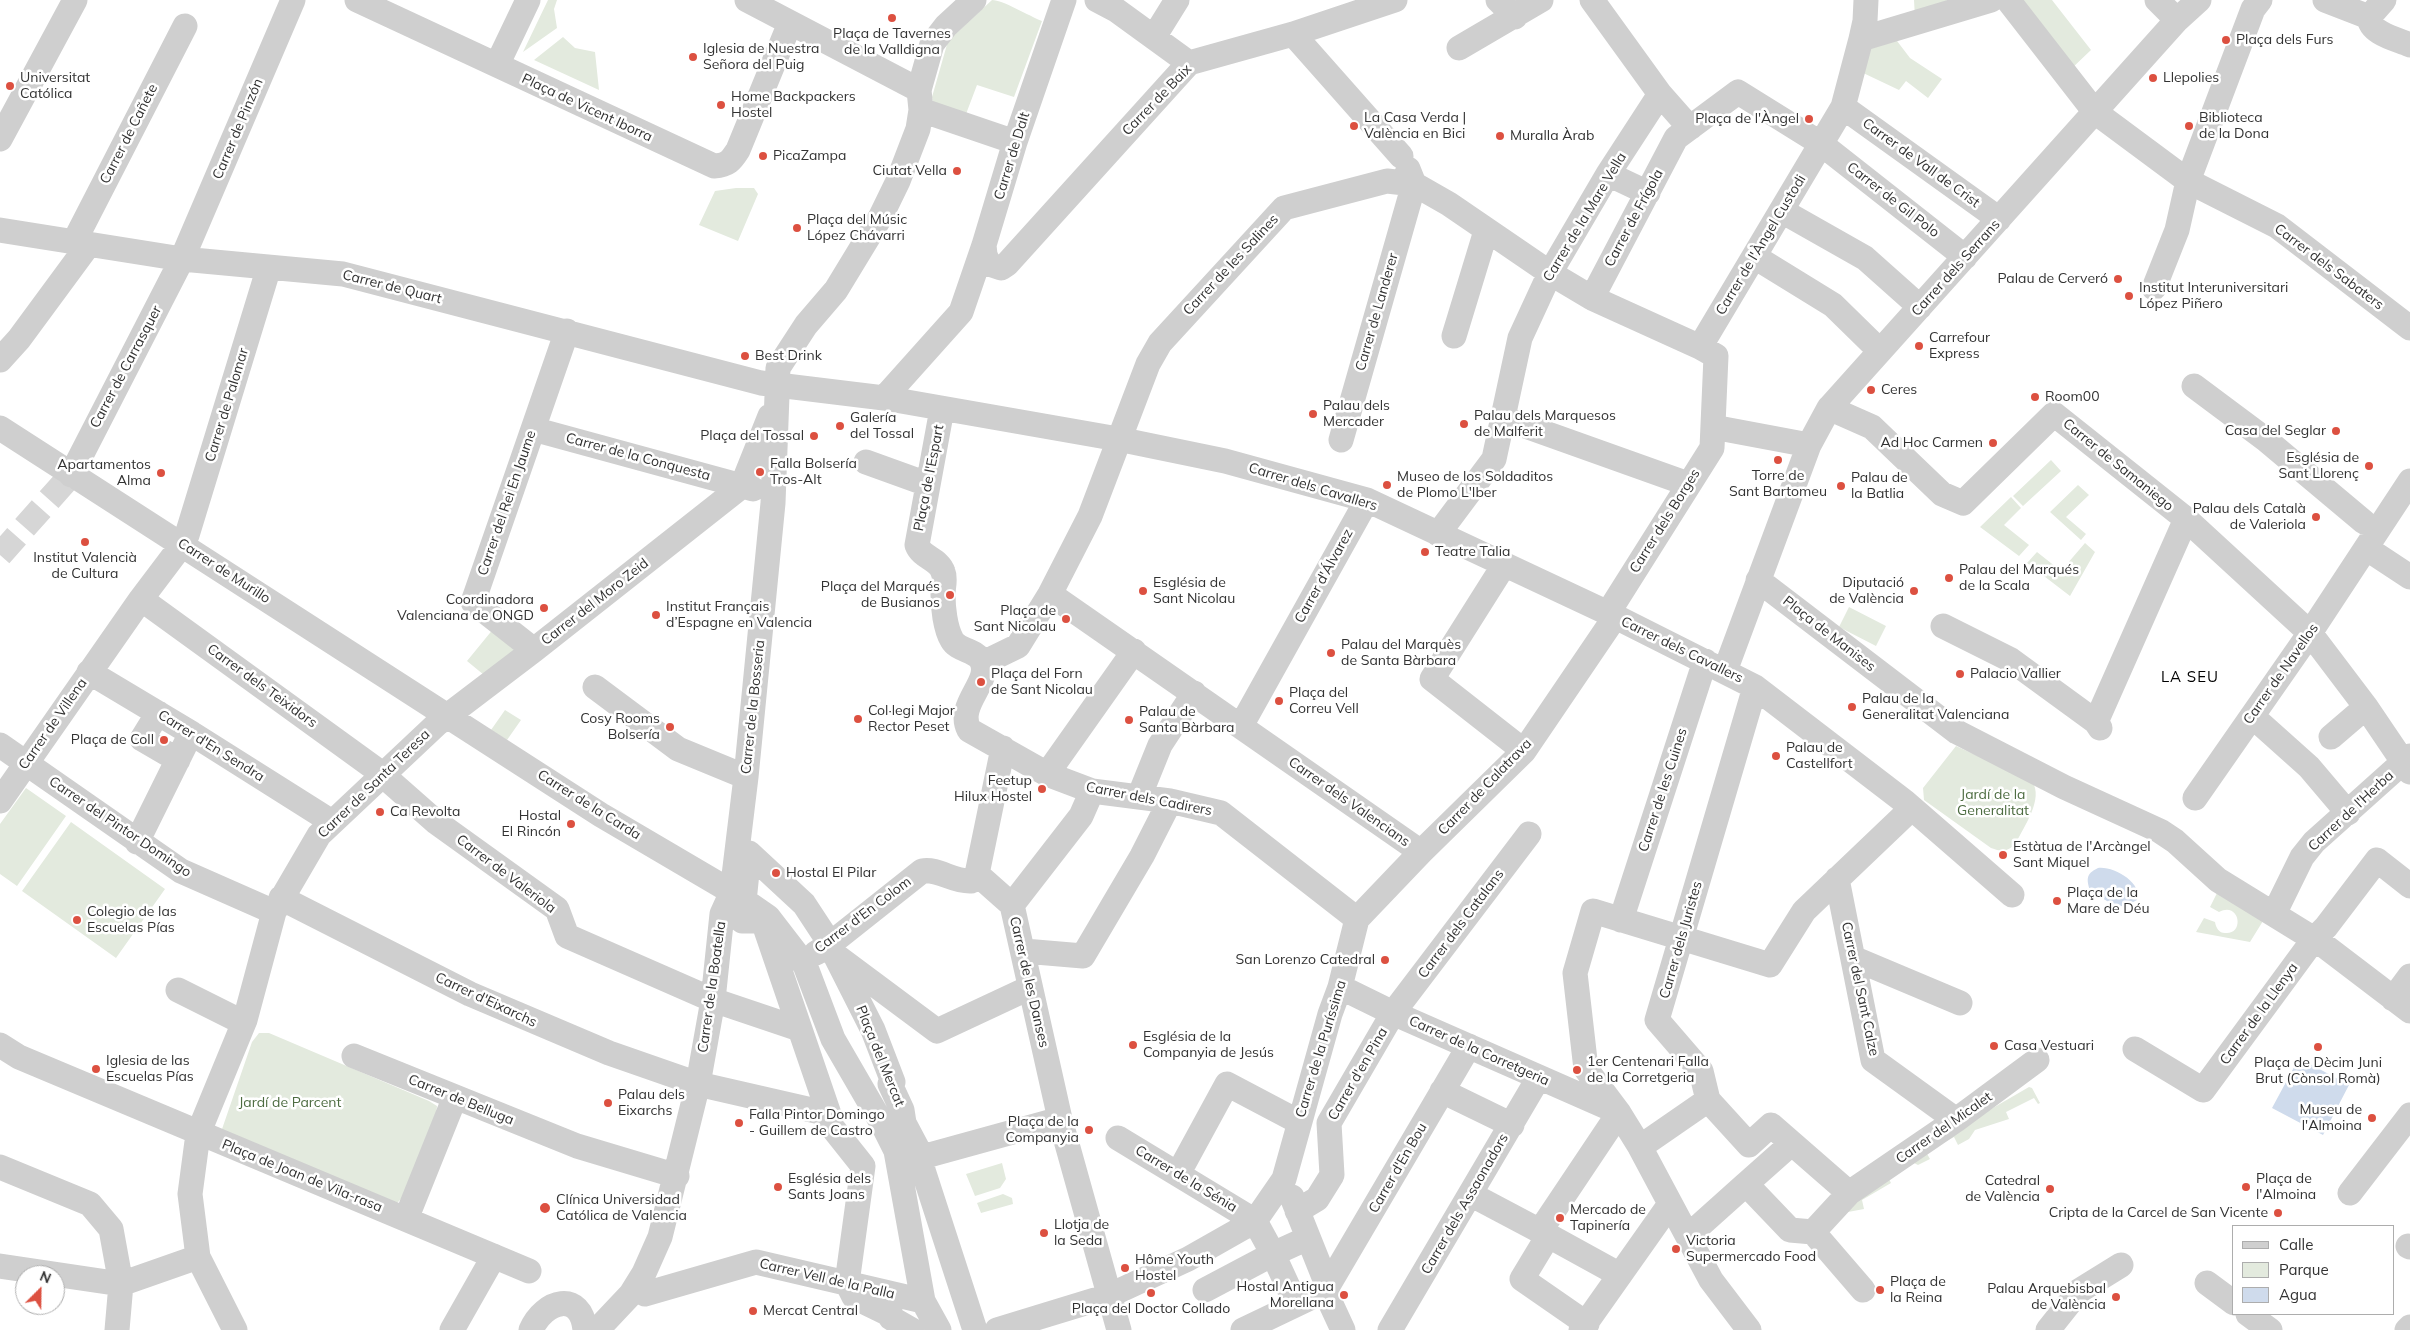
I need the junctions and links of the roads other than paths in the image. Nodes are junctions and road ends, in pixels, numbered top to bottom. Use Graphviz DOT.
graph roads {
  1 [pos="75,0"];
  2 [pos="294,0"];
  3 [pos="357,0"];
  4 [pos="528,0"];
  5 [pos="747,0"];
  6 [pos="974,0"];
  7 [pos="1064,0"];
  8 [pos="1177,0"];
  9 [pos="1395,0"];
  10 [pos="1541,0"];
  11 [pos="1592,0"];
  12 [pos="1866,0"];
  13 [pos="1991,0"];
  14 [pos="2008,0"];
  15 [pos="2157,0"];
  16 [pos="2199,0"];
  17 [pos="2260,0"];
  18 [pos="2324,0"];
  19 [pos="1111,4"];
  20 [pos="1506,9"];
  21 [pos="2375,15"];
  22 [pos="2177,20"];
  23 [pos="790,23"];
  24 [pos="185,26"];
  25 [pos="1294,34"];
  26 [pos="1154,37"];
  27 [pos="1862,39"];
  28 [pos="2410,45"];
  29 [pos="1459,48"];
  30 [pos="1189,63"];
  31 [pos="497,65"];
  32 [pos="1660,94"];
  33 [pos="1846,99"];
  34 [pos="920,100"];
  35 [pos="2095,112"];
  36 [pos="1683,133"];
  37 [pos="0,139"];
  38 [pos="1015,142"];
  39 [pos="1820,143"];
  40 [pos="1407,170"];
  41 [pos="1608,174"];
  42 [pos="2188,181"];
  43 [pos="1648,193"];
  44 [pos="1782,211"];
  45 [pos="1999,219"];
  46 [pos="0,230"];
  47 [pos="1486,231"];
  48 [pos="81,243"];
  49 [pos="984,245"];
  50 [pos="1755,257"];
  51 [pos="1965,257"];
  52 [pos="182,259"];
  53 [pos="269,267"];
  54 [pos="1550,273"];
  55 [pos="2154,288"];
  56 [pos="1592,298"];
  57 [pos="1920,307"];
  58 [pos="2410,328"];
  59 [pos="567,331"];
  60 [pos="1454,336"];
  61 [pos="1700,346"];
  62 [pos="1880,351"];
  63 [pos="0,360"];
  64 [pos="2194,386"];
  65 [pos="776,393"];
  66 [pos="884,398"];
  67 [pos="1829,408"];
  68 [pos="942,409"];
  69 [pos="1503,418"];
  70 [pos="1713,427"];
  71 [pos="0,428"];
  72 [pos="533,429"];
  73 [pos="1118,439"];
  74 [pos="1341,440"];
  75 [pos="1808,445"];
  76 [pos="866,462"];
  77 [pos="71,475"];
  78 [pos="2410,481"];
  79 [pos="927,484"];
  80 [pos="1688,484"];
  81 [pos="742,486"];
  82 [pos="773,493"];
  83 [pos="1367,500"];
  84 [pos="2186,519"];
  85 [pos="2364,522"];
  86 [pos="1438,534"];
  87 [pos="182,544"];
  88 [pos="2366,548"];
  89 [pos="1504,565"];
  90 [pos="2410,577"];
  91 [pos="1758,580"];
  92 [pos="1050,594"];
  93 [pos="141,599"];
  94 [pos="1611,615"];
  95 [pos="1943,626"];
  96 [pos="2310,633"];
  97 [pos="534,650"];
  98 [pos="1134,651"];
  99 [pos="983,663"];
  100 [pos="1715,666"];
  101 [pos="89,672"];
  102 [pos="595,687"];
  103 [pos="1756,687"];
  104 [pos="1194,693"];
  105 [pos="2366,707"];
  106 [pos="158,713"];
  107 [pos="447,716"];
  108 [pos="2252,716"];
  109 [pos="1241,726"];
  110 [pos="191,733"];
  111 [pos="2331,737"];
  112 [pos="0,745"];
  113 [pos="1003,748"];
  114 [pos="1524,751"];
  115 [pos="178,760"];
  116 [pos="26,763"];
  117 [pos="2408,764"];
  118 [pos="383,774"];
  119 [pos="1047,774"];
  120 [pos="746,777"];
  121 [pos="1092,791"];
  122 [pos="1139,797"];
  123 [pos="2195,798"];
  124 [pos="0,801"];
  125 [pos="1170,801"];
  126 [pos="1912,808"];
  127 [pos="2348,813"];
  128 [pos="332,822"];
  129 [pos="1529,834"];
  130 [pos="137,842"];
  131 [pos="1421,852"];
  132 [pos="977,874"];
  133 [pos="1837,879"];
  134 [pos="2410,886"];
  135 [pos="2012,895"];
  136 [pos="738,896"];
  137 [pos="277,905"];
  138 [pos="1012,905"];
  139 [pos="2274,914"];
  140 [pos="1357,919"];
  141 [pos="1620,920"];
  142 [pos="1680,939"];
  143 [pos="2314,939"];
  144 [pos="817,950"];
  145 [pos="1024,951"];
  146 [pos="1853,958"];
  147 [pos="2410,976"];
  148 [pos="1340,987"];
  149 [pos="1029,988"];
  150 [pos="178,990"];
  151 [pos="713,1000"];
  152 [pos="1960,1004"];
  153 [pos="2402,1005"];
  154 [pos="1393,1013"];
  155 [pos="245,1020"];
  156 [pos="799,1029"];
  157 [pos="0,1045"];
  158 [pos="1469,1046"];
  159 [pos="2135,1049"];
  160 [pos="354,1056"];
  161 [pos="2037,1060"];
  162 [pos="1539,1077"];
  163 [pos="698,1084"];
  164 [pos="1442,1091"];
  165 [pos="455,1097"];
  166 [pos="1708,1100"];
  167 [pos="1619,1112"];
  168 [pos="829,1114"];
  169 [pos="2410,1116"];
  170 [pos="1060,1120"];
  171 [pos="1956,1120"];
  172 [pos="1299,1122"];
  173 [pos="1512,1125"];
  174 [pos="198,1134"];
  175 [pos="1118,1138"];
  176 [pos="1791,1144"];
  177 [pos="1640,1146"];
  178 [pos="922,1157"];
  179 [pos="679,1165"];
  180 [pos="0,1167"];
  181 [pos="1178,1174"];
  182 [pos="1284,1179"];
  183 [pos="1746,1184"];
  184 [pos="1849,1193"];
  185 [pos="2350,1193"];
  186 [pos="1472,1195"];
  187 [pos="1670,1204"];
  188 [pos="1298,1211"];
  189 [pos="406,1219"];
  190 [pos="1254,1221"];
  191 [pos="1813,1232"];
  192 [pos="1544,1234"];
  193 [pos="1688,1236"];
  194 [pos="1308,1238"];
  195 [pos="1273,1254"];
  196 [pos="494,1256"];
  197 [pos="198,1257"];
  198 [pos="2121,1265"];
  199 [pos="0,1266"];
  200 [pos="529,1271"];
  201 [pos="1620,1275"];
  202 [pos="847,1283"];
  203 [pos="2208,1283"];
  204 [pos="121,1284"];
  205 [pos="1327,1289"];
  206 [pos="1205,1290"];
  207 [pos="1863,1290"];
  208 [pos="645,1294"];
  209 [pos="1102,1298"];
  210 [pos="923,1301"];
  211 [pos="2232,1301"];
  212 [pos="1288,1315"];
  213 [pos="2249,1315"];
  214 [pos="1738,1325"];
  215 [pos="1584,1327"];
  216 [pos="2410,1327"];
  217 [pos="117,1330"];
  218 [pos="235,1330"];
  219 [pos="452,1330"];
  220 [pos="531,1330"];
  221 [pos="585,1330"];
  222 [pos="597,1330"];
  223 [pos="912,1330"];
  224 [pos="939,1330"];
  225 [pos="975,1330"];
  226 [pos="998,1330"];
  227 [pos="1119,1330"];
  228 [pos="1243,1330"];
  229 [pos="1343,1330"];
  230 [pos="1390,1330"];
  231 [pos="2048,1330"];
  232 [pos="2270,1330"];
  233 [pos="2407,1330"];
  1 -- 37 [label="street"];
  2 -- 52 [label="street, Carrer de Pinzón"];
  3 -- 31 [label="street, Plaça de Vicent Iborra"];
  4 -- 31 [label="street"];
  5 -- 23 [label="street"];
  6 -- 34 [label="street"];
  7 -- 38 [label="street, Carrer de Dalt"];
  8 -- 26 [label="street"];
  9 -- 25 [label="street, Carrer de Baix"];
  10 -- 20 [label="street"];
  11 -- 32 [label="street"];
  12 -- 27 [label="street"];
  13 -- 27 [label="street"];
  14 -- 35 [label="street, Carrer dels Sabaters"];
  15 -- 22 [label="street"];
  16 -- 22 [label="street"];
  17 -- 42 [label="street"];
  18 -- 21 [label="street"];
  19 -- 26 [label="street"];
  20 -- 29 [label="street"];
  21 -- 28 [label="street"];
  22 -- 35 [label="street, Carrer dels Serrans"];
  23 -- 31 [label="street, Plaça de Vicent Iborra"];
  23 -- 34 [label="street"];
  24 -- 48 [label="street, Carrer de Cañete"];
  25 -- 30 [label="street, Carrer de Baix"];
  25 -- 40 [label="street"];
  26 -- 30 [label="street"];
  27 -- 33 [label="street"];
  30 -- 49 [label="street, Carrer de Baix"];
  32 -- 36 [label="street"];
  32 -- 41 [label="street, Carrer de la Mare Vella"];
  33 -- 39 [label="street"];
  33 -- 45 [label="street, Carrer de Vall de Crist"];
  34 -- 38 [label="street"];
  34 -- 65 [label="street"];
  35 -- 42 [label="street, Carrer dels Sabaters"];
  35 -- 45 [label="street, Carrer dels Serrans"];
  36 -- 39 [label="street"];
  36 -- 43 [label="street, Carrer de Frígola"];
  38 -- 49 [label="street, Carrer de Dalt"];
  39 -- 44 [label="street, Carrer de l'Àngel Custodi"];
  39 -- 51 [label="street, Carrer de Gil Polo"];
  40 -- 47 [label="street"];
  40 -- 73 [label="street, Carrer de les Salines"];
  40 -- 74 [label="street, Carrer de Landerer"];
  41 -- 43 [label="street"];
  41 -- 54 [label="street, Carrer de la Mare Vella"];
  42 -- 55 [label="street"];
  42 -- 58 [label="street, Carrer dels Sabaters"];
  43 -- 56 [label="street, Carrer de Frígola"];
  44 -- 50 [label="street, Carrer de l'Àngel Custodi"];
  44 -- 57 [label="street"];
  45 -- 51 [label="street, Carrer dels Serrans"];
  46 -- 48 [label="street, Carrer de Quart"];
  47 -- 54 [label="street"];
  47 -- 60 [label="street"];
  48 -- 52 [label="street, Carrer de Quart"];
  48 -- 63 [label="street, Carrer de Cañete"];
  49 -- 66 [label="street, Carrer de Dalt"];
  50 -- 61 [label="street, Carrer de l'Àngel Custodi"];
  50 -- 62 [label="street"];
  51 -- 57 [label="street, Carrer dels Serrans"];
  52 -- 53 [label="street, Carrer de Quart"];
  52 -- 77 [label="street, Carrer de Carrasquer"];
  53 -- 59 [label="street, Carrer de Quart"];
  53 -- 87 [label="street, Carrer de Palomar"];
  54 -- 56 [label="street"];
  54 -- 69 [label="street, Carrer de la Mare Vella"];
  56 -- 61 [label="street"];
  57 -- 62 [label="street, Carrer dels Serrans"];
  59 -- 65 [label="street, Carrer de Quart"];
  59 -- 72 [label="street, Carrer del Rei En Jaume"];
  61 -- 70 [label="street, Carrer dels Borges"];
  62 -- 67 [label="street, Carrer dels Serrans"];
  64 -- 85 [label="street"];
  65 -- 66 [label="street, Carrer dels Cavallers"];
  65 -- 81 [label="street"];
  65 -- 82 [label="street"];
  66 -- 68 [label="street, Carrer dels Cavallers"];
  67 -- 75 [label="street, Carrer dels Serrans"];
  67 -- 84 [label="street, Carrer de Samaniego"];
  68 -- 73 [label="street, Carrer dels Cavallers"];
  68 -- 79 [label="street, Plaça de l'Espart"];
  69 -- 80 [label="street"];
  69 -- 86 [label="street, Carrer de la Mare Vella"];
  70 -- 75 [label="street"];
  70 -- 80 [label="street, Carrer dels Borges"];
  71 -- 77 [label="street, Carrer de Murillo"];
  72 -- 81 [label="street, Carrer de la Conquesta"];
  72 -- 97 [label="street, Carrer del Rei En Jaume"];
  73 -- 83 [label="street, Carrer dels Cavallers"];
  73 -- 92 [label="street, Carrer de les Salines"];
  75 -- 91 [label="street, Carrer dels Serrans"];
  76 -- 79 [label="street"];
  77 -- 87 [label="street, Carrer de Murillo"];
  78 -- 88 [label="street, Carrer de Navellos"];
  79 -- 99 [label="street, Plaça de l'Espart"];
  80 -- 94 [label="street, Carrer dels Borges"];
  81 -- 82 [label="street"];
  81 -- 97 [label="street, Carrer del Moro Zeid"];
  82 -- 120 [label="street, Carrer de la Bosseria"];
  83 -- 86 [label="street, Carrer dels Cavallers"];
  83 -- 109 [label="street, Carrer d'Álvarez"];
  84 -- 95 [label="street"];
  84 -- 96 [label="street, Carrer de Samaniego"];
  86 -- 89 [label="street, Carrer dels Cavallers"];
  87 -- 93 [label="street"];
  87 -- 107 [label="street, Carrer de Murillo"];
  88 -- 90 [label="street"];
  88 -- 96 [label="street, Carrer de Navellos"];
  89 -- 94 [label="street, Carrer dels Cavallers"];
  89 -- 114 [label="street"];
  91 -- 100 [label="street"];
  91 -- 139 [label="street, Plaça de Manises"];
  92 -- 98 [label="street"];
  92 -- 99 [label="street"];
  93 -- 101 [label="street, Carrer de Villena"];
  93 -- 118 [label="street, Carrer dels Teixidors"];
  94 -- 100 [label="street, Carrer dels Cavallers"];
  94 -- 114 [label="street, Carrer de Calatrava"];
  96 -- 105 [label="street, Carrer de Samaniego"];
  96 -- 108 [label="street, Carrer de Navellos"];
  97 -- 107 [label="street, Carrer del Moro Zeid"];
  98 -- 104 [label="street"];
  98 -- 119 [label="street"];
  99 -- 113 [label="street"];
  100 -- 103 [label="street, Carrer dels Cavallers"];
  100 -- 141 [label="street, Carrer de les Cuines"];
  101 -- 106 [label="street, Carrer d'En Sendra"];
  101 -- 116 [label="street, Carrer de Villena"];
  102 -- 120 [label="street"];
  103 -- 126 [label="street, Carrer dels Cavallers"];
  103 -- 142 [label="street, Carrer dels Juristes"];
  104 -- 109 [label="street"];
  104 -- 122 [label="street"];
  105 -- 111 [label="street"];
  105 -- 117 [label="street, Carrer de Samaniego"];
  106 -- 110 [label="street, Carrer d'En Sendra"];
  106 -- 115 [label="street"];
  107 -- 118 [label="street, Carrer de Santa Teresa"];
  107 -- 136 [label="street, Carrer de la Carda"];
  108 -- 123 [label="street, Carrer de Navellos"];
  108 -- 127 [label="street"];
  109 -- 131 [label="street, Carrer dels Valencians"];
  110 -- 115 [label="street"];
  110 -- 128 [label="street, Carrer d'En Sendra"];
  112 -- 116 [label="street, Carrer del Pintor Domingo"];
  113 -- 119 [label="street, Carrer dels Cadirers"];
  113 -- 132 [label="street"];
  114 -- 131 [label="street, Carrer de Calatrava"];
  115 -- 130 [label="street"];
  116 -- 124 [label="street, Carrer de Villena"];
  116 -- 130 [label="street, Carrer del Pintor Domingo"];
  117 -- 127 [label="street, Carrer de l'Herba"];
  118 -- 128 [label="street, Carrer de Santa Teresa"];
  118 -- 151 [label="street, Carrer de Valeriola"];
  119 -- 121 [label="street, Carrer dels Cadirers"];
  120 -- 136 [label="street, Carrer de la Bosseria"];
  121 -- 122 [label="street, Carrer dels Cadirers"];
  121 -- 138 [label="street"];
  122 -- 125 [label="street, Carrer dels Cadirers"];
  125 -- 140 [label="street, Carrer dels Cadirers"];
  125 -- 145 [label="street"];
  126 -- 133 [label="street"];
  126 -- 135 [label="street, Carrer dels Cavallers"];
  127 -- 139 [label="street, Carrer de l'Herba"];
  128 -- 137 [label="street, Carrer de Santa Teresa"];
  129 -- 154 [label="street, Carrer dels Catalans"];
  130 -- 137 [label="street, Carrer del Pintor Domingo"];
  131 -- 140 [label="street, Carrer de Calatrava"];
  132 -- 138 [label="street, Carrer de les Danses"];
  132 -- 144 [label="street, Carrer d'En Colom"];
  133 -- 142 [label="street"];
  133 -- 146 [label="street, Carrer del Sant Calze"];
  134 -- 143 [label="street, Carrer de la Llenya"];
  136 -- 144 [label="street, Plaça del Mercat"];
  136 -- 144 [label="street, Plaça del Mercat"];
  136 -- 151 [label="street, Carrer de la Boatella"];
  136 -- 156 [label="street, Plaça del Mercat"];
  137 -- 155 [label="street, Carrer de Santa Teresa"];
  137 -- 163 [label="street, Carrer d'Eixarchs"];
  138 -- 145 [label="street, Carrer de les Danses"];
  139 -- 143 [label="street"];
  140 -- 148 [label="street, Carrer de la Puríssima"];
  141 -- 142 [label="street"];
  141 -- 167 [label="street"];
  142 -- 166 [label="street, Carrer dels Juristes"];
  143 -- 153 [label="street"];
  143 -- 159 [label="street, Carrer de la Llenya"];
  144 -- 149 [label="street"];
  144 -- 178 [label="street, Plaça del Mercat"];
  144 -- 210 [label="street, Plaça del Mercat"];
  145 -- 149 [label="street, Carrer de les Danses"];
  146 -- 152 [label="street"];
  146 -- 171 [label="street, Carrer del Sant Calze"];
  147 -- 153 [label="street"];
  148 -- 154 [label="street, Carrer de la Corretgeria"];
  148 -- 172 [label="street, Carrer de la Puríssima"];
  149 -- 170 [label="street, Carrer de les Danses"];
  150 -- 155 [label="street"];
  151 -- 156 [label="street, Carrer de Valeriola"];
  151 -- 163 [label="street, Carrer de la Boatella"];
  154 -- 158 [label="street, Carrer de la Corretgeria"];
  154 -- 188 [label="street, Carrer d'en Pina"];
  155 -- 174 [label="street, Carrer de Santa Teresa"];
  156 -- 168 [label="street, Plaça del Mercat"];
  157 -- 174 [label="street, Plaça de Joan de Vila-rasa"];
  158 -- 162 [label="street, Carrer de la Corretgeria"];
  158 -- 164 [label="street, Carrer d'En Bou"];
  160 -- 165 [label="street, Carrer de Belluga"];
  161 -- 171 [label="street, Carrer del Micalet"];
  162 -- 167 [label="street, Carrer de la Corretgeria"];
  162 -- 173 [label="street, Carrer dels Assaonadors"];
  163 -- 168 [label="street, Carrer d'Eixarchs"];
  163 -- 179 [label="street, Carrer de la Boatella"];
  164 -- 173 [label="street"];
  164 -- 205 [label="street, Carrer d'En Bou"];
  165 -- 179 [label="street, Carrer de Belluga"];
  165 -- 189 [label="street"];
  166 -- 176 [label="street"];
  166 -- 177 [label="street"];
  167 -- 177 [label="street"];
  167 -- 192 [label="street"];
  168 -- 202 [label="street, Plaça del Mercat"];
  169 -- 185 [label="street"];
  170 -- 178 [label="street"];
  170 -- 209 [label="street"];
  171 -- 184 [label="street, Carrer del Micalet"];
  172 -- 181 [label="street"];
  172 -- 182 [label="street, Carrer de la Puríssima"];
  173 -- 186 [label="street, Carrer dels Assaonadors"];
  174 -- 189 [label="street, Plaça de Joan de Vila-rasa"];
  174 -- 197 [label="street, Carrer de Santa Teresa"];
  175 -- 181 [label="street, Carrer de la Sénia"];
  176 -- 183 [label="street"];
  176 -- 184 [label="street"];
  177 -- 187 [label="street"];
  178 -- 225 [label="street, Plaça del Mercat"];
  179 -- 222 [label="street, Carrer de la Boatella"];
  180 -- 204 [label="street"];
  181 -- 190 [label="street, Carrer de la Sénia"];
  182 -- 188 [label="street"];
  182 -- 190 [label="street"];
  183 -- 191 [label="street"];
  183 -- 193 [label="street"];
  184 -- 191 [label="street, Carrer del Micalet"];
  186 -- 192 [label="street"];
  186 -- 230 [label="street, Carrer dels Assaonadors"];
  187 -- 193 [label="street"];
  187 -- 201 [label="street"];
  188 -- 194 [label="street"];
  189 -- 196 [label="street, Plaça de Joan de Vila-rasa"];
  190 -- 195 [label="street"];
  190 -- 209 [label="street"];
  191 -- 207 [label="street"];
  192 -- 201 [label="street"];
  192 -- 215 [label="street"];
  193 -- 214 [label="street"];
  194 -- 195 [label="street"];
  194 -- 205 [label="street"];
  195 -- 206 [label="street"];
  195 -- 212 [label="street"];
  196 -- 200 [label="street, Plaça de Joan de Vila-rasa"];
  196 -- 219 [label="street"];
  197 -- 204 [label="street"];
  197 -- 218 [label="street, Carrer de Santa Teresa"];
  198 -- 231 [label="street"];
  199 -- 204 [label="street"];
  201 -- 215 [label="street"];
  202 -- 208 [label="street, Carrer Vell de la Palla"];
  202 -- 210 [label="street, Carrer Vell de la Palla"];
  202 -- 223 [label="street"];
  203 -- 211 [label="street"];
  204 -- 217 [label="street"];
  205 -- 212 [label="street"];
  205 -- 229 [label="street"];
  209 -- 226 [label="street"];
  209 -- 227 [label="street"];
  210 -- 224 [label="street, Plaça del Mercat"];
  212 -- 228 [label="street"];
  213 -- 232 [label="street"];
  216 -- 233 [label="street"];
  220 -- 221 [label="street"];
}
